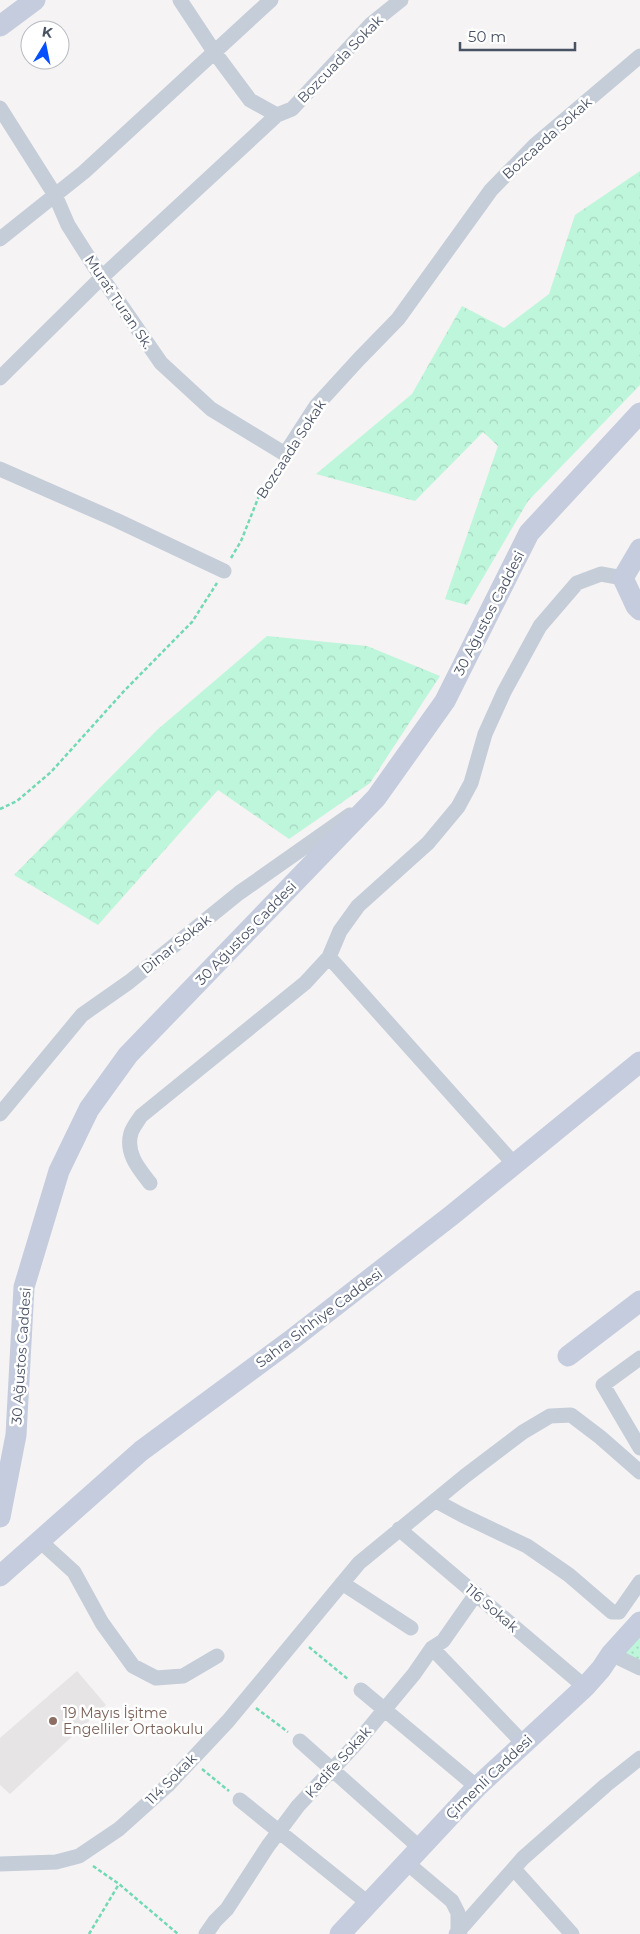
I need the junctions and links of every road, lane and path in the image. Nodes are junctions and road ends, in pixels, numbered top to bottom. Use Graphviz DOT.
graph roads {
  1 [pos="35,0"];
  2 [pos="180,0"];
  3 [pos="271,0"];
  4 [pos="401,0"];
  5 [pos="0,26"];
  6 [pos="215,53"];
  7 [pos="640,56"];
  8 [pos="0,108"];
  9 [pos="277,115"];
  10 [pos="55,195"];
  11 [pos="0,239"];
  12 [pos="101,278"];
  13 [pos="0,378"];
  14 [pos="640,413"];
  15 [pos="285,454"];
  16 [pos="0,469"];
  17 [pos="640,549"];
  18 [pos="224,571"];
  19 [pos="623,578"];
  20 [pos="640,610"];
  21 [pos="376,798"];
  22 [pos="0,809"];
  23 [pos="329,956"];
  24 [pos="640,1062"];
  25 [pos="0,1114"];
  26 [pos="515,1164"];
  27 [pos="150,1183"];
  28 [pos="640,1301"];
  29 [pos="568,1356"];
  30 [pos="640,1358"];
  31 [pos="640,1448"];
  32 [pos="640,1472"];
  33 [pos="436,1501"];
  34 [pos="0,1517"];
  35 [pos="399,1529"];
  36 [pos="40,1541"];
  37 [pos="0,1576"];
  38 [pos="640,1582"];
  39 [pos="342,1583"];
  40 [pos="476,1594"];
  41 [pos="640,1622"];
  42 [pos="411,1628"];
  43 [pos="297,1636"];
  44 [pos="432,1648"];
  45 [pos="611,1654"];
  46 [pos="217,1656"];
  47 [pos="640,1668"];
  48 [pos="585,1687"];
  49 [pos="361,1690"];
  50 [pos="245,1700"];
  51 [pos="384,1709"];
  52 [pos="300,1740"];
  53 [pos="523,1743"];
  54 [pos="640,1758"];
  55 [pos="192,1760"];
  56 [pos="334,1770"];
  57 [pos="477,1787"];
  58 [pos="240,1800"];
  59 [pos="280,1831"];
  60 [pos="413,1855"];
  61 [pos="79,1856"];
  62 [pos="0,1864"];
  63 [pos="514,1869"];
  64 [pos="119,1884"];
  65 [pos="368,1903"];
  66 [pos="458,1933"];
  67 [pos="89,1934"];
  68 [pos="178,1934"];
  69 [pos="206,1934"];
  70 [pos="340,1934"];
  71 [pos="572,1934"];
  1 -- 5 [label="street"];
  2 -- 6 [label="street"];
  3 -- 6 [label="street"];
  4 -- 9 [label="street, Bozcuada Sokak"];
  6 -- 9 [label="street"];
  6 -- 10 [label="street"];
  7 -- 15 [label="street, Bozcaada Sokak"];
  8 -- 10 [label="street, Murat Turan Sk."];
  9 -- 12 [label="street, Bozcuada Sokak"];
  10 -- 11 [label="street"];
  10 -- 12 [label="street, Murat Turan Sk."];
  12 -- 13 [label="street, Bozcuada Sokak"];
  12 -- 15 [label="street, Murat Turan Sk."];
  14 -- 21 [label="street, 30 Ağustos Caddesi"];
  15 -- 18 [label="path, Bozcaada Sokak"];
  16 -- 18 [label="street"];
  17 -- 19 [label="street"];
  18 -- 22 [label="path, Bozcaada Sokak"];
  19 -- 20 [label="street"];
  19 -- 23 [label="street"];
  21 -- 25 [label="street, Dinar Sokak"];
  21 -- 34 [label="street, 30 Ağustos Caddesi"];
  23 -- 26 [label="street"];
  23 -- 27 [label="street"];
  24 -- 26 [label="street, Sahra Sıhhiye Caddesi"];
  26 -- 36 [label="street, Sahra Sıhhiye Caddesi"];
  28 -- 29 [label="street"];
  30 -- 31 [label="street"];
  32 -- 33 [label="street, 114 Sokak"];
  33 -- 35 [label="street, 114 Sokak"];
  33 -- 38 [label="street"];
  35 -- 39 [label="street, 114 Sokak"];
  35 -- 40 [label="street, 116 Sokak"];
  36 -- 37 [label="street, Sahra Sıhhiye Caddesi"];
  36 -- 46 [label="street"];
  39 -- 42 [label="street"];
  39 -- 43 [label="street, 114 Sokak"];
  40 -- 44 [label="street, Kadife Sokak"];
  40 -- 48 [label="street, 116 Sokak"];
  41 -- 45 [label="street, Çimenli Caddesi"];
  43 -- 49 [label="path"];
  43 -- 50 [label="street, 114 Sokak"];
  44 -- 51 [label="street, Kadife Sokak"];
  44 -- 53 [label="street"];
  45 -- 47 [label="street"];
  45 -- 48 [label="street, Çimenli Caddesi"];
  48 -- 53 [label="street, Çimenli Caddesi"];
  49 -- 51 [label="street"];
  50 -- 52 [label="path"];
  50 -- 55 [label="street, 114 Sokak"];
  51 -- 56 [label="street, Kadife Sokak"];
  51 -- 57 [label="street"];
  52 -- 56 [label="street"];
  53 -- 57 [label="street, Çimenli Caddesi"];
  54 -- 63 [label="street"];
  55 -- 58 [label="path"];
  55 -- 61 [label="street, 114 Sokak"];
  56 -- 59 [label="street, Kadife Sokak"];
  56 -- 60 [label="street"];
  57 -- 60 [label="street, Çimenli Caddesi"];
  58 -- 59 [label="street"];
  59 -- 65 [label="street"];
  59 -- 69 [label="street, Kadife Sokak"];
  60 -- 65 [label="street, Çimenli Caddesi"];
  60 -- 66 [label="street"];
  61 -- 62 [label="street, 114 Sokak"];
  61 -- 64 [label="path"];
  63 -- 66 [label="street"];
  63 -- 71 [label="street"];
  64 -- 67 [label="path"];
  64 -- 68 [label="path"];
  65 -- 70 [label="street, Çimenli Caddesi"];
}
